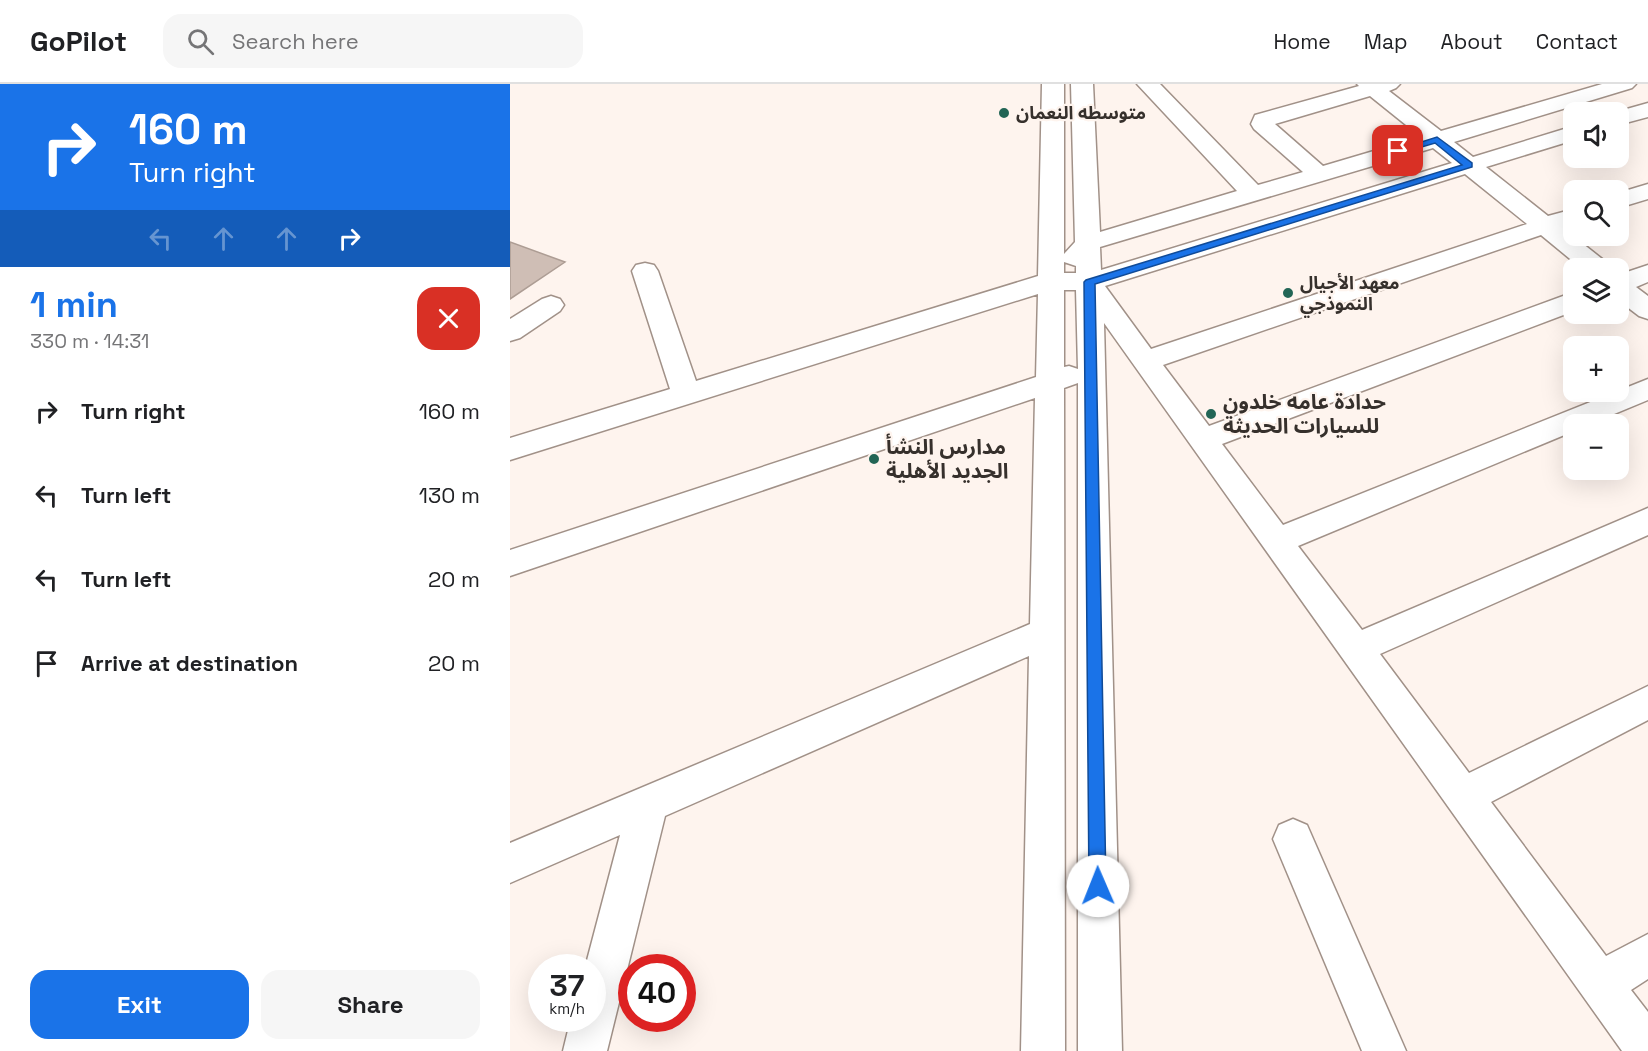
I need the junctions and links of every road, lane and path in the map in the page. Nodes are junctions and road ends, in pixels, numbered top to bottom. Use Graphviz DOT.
graph roads {
  1 [pos="1148,84"];
  2 [pos="1625,84"];
  3 [pos="1080,85"];
  4 [pos="1377,85"];
  5 [pos="1648,110"];
  6 [pos="1629,116"];
  7 [pos="1563,136"];
  8 [pos="1437,140"];
  9 [pos="1469,165"];
  10 [pos="1319,174"];
  11 [pos="1648,191"];
  12 [pos="1253,194"];
  13 [pos="1629,197"];
  14 [pos="1563,220"];
  15 [pos="1544,226"];
  16 [pos="1088,243"];
  17 [pos="1584,258"];
  18 [pos="645,271"];
  19 [pos="1648,273"];
  20 [pos="1051,281"];
  21 [pos="1629,281"];
  22 [pos="1089,282"];
  23 [pos="1629,294"];
  24 [pos="551,305"];
  25 [pos="1563,305"];
  26 [pos="1648,310"];
  27 [pos="510,332"];
  28 [pos="1145,361"];
  29 [pos="1092,368"];
  30 [pos="1050,383"];
  31 [pos="1648,389"];
  32 [pos="686,394"];
  33 [pos="1202,440"];
  34 [pos="510,449"];
  35 [pos="1648,521"];
  36 [pos="1276,541"];
  37 [pos="510,564"];
  38 [pos="1048,633"];
  39 [pos="1355,649"];
  40 [pos="1648,702"];
  41 [pos="1463,796"];
  42 [pos="648,804"];
  43 [pos="1293,839"];
  44 [pos="510,863"];
  45 [pos="1648,955"];
  46 [pos="1600,984"];
  47 [pos="1648,1049"];
  48 [pos="585,1051"];
  49 [pos="1043,1051"];
  50 [pos="1100,1051"];
  51 [pos="1384,1051"];
  1 -- 12 [label="street"];
  2 -- 8 [label="street"];
  3 -- 16 [label="street"];
  3 -- 20 [label="street"];
  4 -- 8 [label="street"];
  4 -- 10 [label="street"];
  5 -- 6 [label="street"];
  7 -- 9 [label="street"];
  8 -- 9 [label="street"];
  8 -- 10 [label="street"];
  9 -- 15 [label="street"];
  9 -- 22 [label="street"];
  10 -- 12 [label="street"];
  11 -- 13 [label="street"];
  12 -- 16 [label="street"];
  14 -- 15 [label="street"];
  15 -- 17 [label="street"];
  15 -- 28 [label="street"];
  16 -- 20 [label="street"];
  16 -- 22 [label="street"];
  18 -- 32 [label="street"];
  19 -- 21 [label="street"];
  20 -- 22 [label="street"];
  20 -- 30 [label="street"];
  20 -- 32 [label="street"];
  22 -- 28 [label="street"];
  22 -- 29 [label="street"];
  23 -- 26 [label="street"];
  24 -- 27 [label="street"];
  25 -- 33 [label="street"];
  28 -- 33 [label="street"];
  29 -- 30 [label="street"];
  29 -- 50 [label="street"];
  30 -- 37 [label="street"];
  30 -- 38 [label="street"];
  31 -- 36 [label="street"];
  32 -- 34 [label="street"];
  33 -- 36 [label="street"];
  35 -- 39 [label="street"];
  36 -- 39 [label="street"];
  38 -- 42 [label="street"];
  38 -- 49 [label="street"];
  39 -- 41 [label="street"];
  40 -- 41 [label="street"];
  41 -- 46 [label="street"];
  42 -- 44 [label="street"];
  42 -- 48 [label="street"];
  43 -- 51 [label="street"];
  45 -- 46 [label="street"];
  46 -- 47 [label="street"];
}
